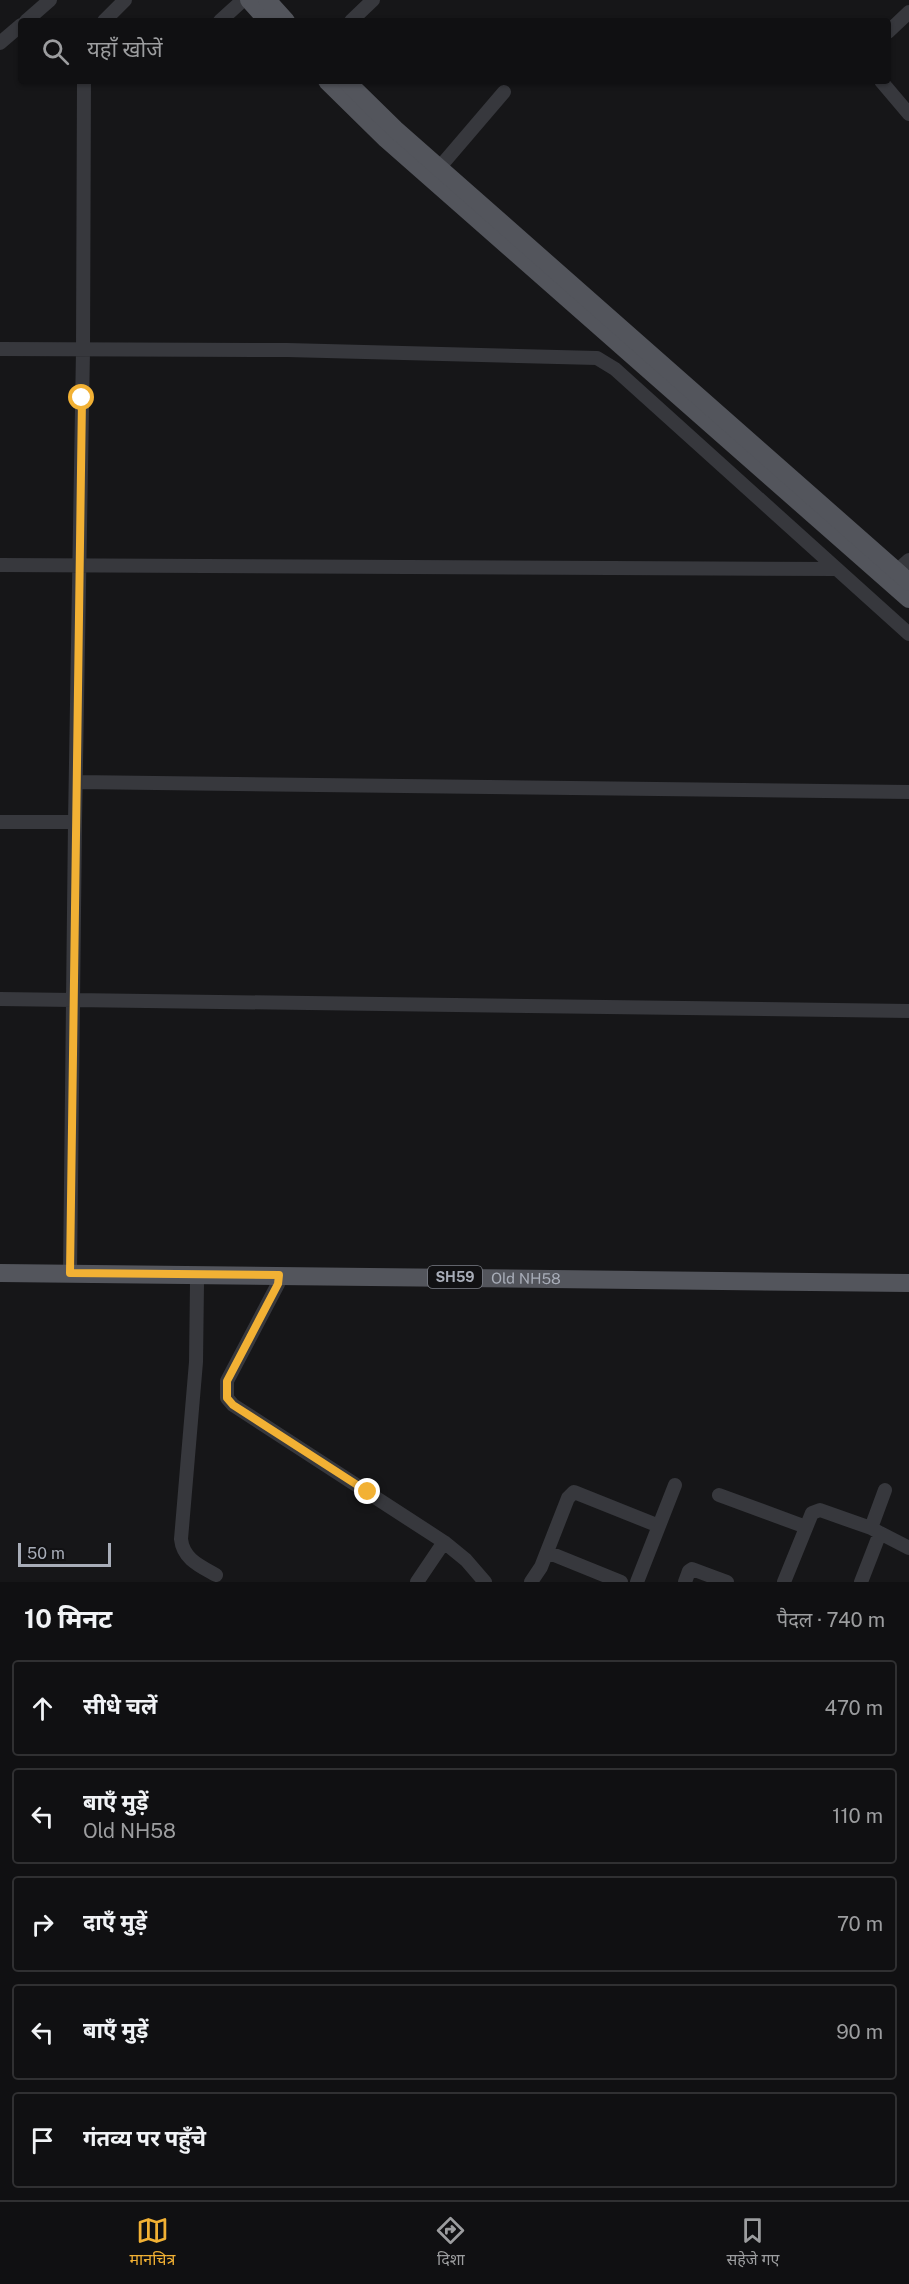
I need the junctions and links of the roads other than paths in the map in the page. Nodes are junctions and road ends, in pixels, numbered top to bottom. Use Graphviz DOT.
graph roads {
  1 [pos="50,0"];
  2 [pos="125,0"];
  3 [pos="243,0"];
  4 [pos="249,0"];
  5 [pos="267,0"];
  6 [pos="373,0"];
  7 [pos="908,14"];
  8 [pos="29,18"];
  9 [pos="107,18"];
  10 [pos="223,18"];
  11 [pos="265,18"];
  12 [pos="283,18"];
  13 [pos="354,18"];
  14 [pos="18,28"];
  15 [pos="891,29"];
  16 [pos="0,43"];
  17 [pos="84,84"];
  18 [pos="330,84"];
  19 [pos="349,84"];
  20 [pos="884,84"];
  21 [pos="504,92"];
  22 [pos="909,114"];
  23 [pos="439,168"];
  24 [pos="0,349"];
  25 [pos="83,350"];
  26 [pos="0,565"];
  27 [pos="79,566"];
  28 [pos="837,569"];
  29 [pos="901,573"];
  30 [pos="909,599"];
  31 [pos="909,634"];
  32 [pos="76,782"];
  33 [pos="909,792"];
  34 [pos="0,822"];
  35 [pos="75,822"];
  36 [pos="0,999"];
  37 [pos="74,1000"];
  38 [pos="909,1011"];
  39 [pos="0,1273"];
  40 [pos="70,1273"];
  41 [pos="278,1279"];
  42 [pos="0,1282"];
  43 [pos="197,1283"];
  44 [pos="909,1283"];
  45 [pos="909,1292"];
  46 [pos="675,1485"];
  47 [pos="885,1490"];
  48 [pos="719,1495"];
  49 [pos="659,1526"];
  50 [pos="806,1527"];
  51 [pos="876,1531"];
  52 [pos="444,1542"];
  53 [pos="909,1548"];
  54 [pos="547,1552"];
  55 [pos="216,1575"];
  56 [pos="417,1582"];
  57 [pos="485,1582"];
  58 [pos="531,1582"];
  59 [pos="621,1582"];
  60 [pos="637,1582"];
  61 [pos="685,1582"];
  62 [pos="727,1582"];
  63 [pos="784,1582"];
  64 [pos="861,1582"];
  1 -- 8 [label="street"];
  2 -- 9 [label="street"];
  3 -- 10 [label="street"];
  4 -- 11 [label="main road"];
  5 -- 12 [label="main road"];
  6 -- 13 [label="street"];
  7 -- 15 [label="street"];
  14 -- 16 [label="street"];
  17 -- 25 [label="street"];
  18 -- 29 [label="main road"];
  19 -- 23 [label="main road"];
  20 -- 22 [label="street"];
  21 -- 23 [label="street"];
  23 -- 29 [label="main road"];
  24 -- 25 [label="street"];
  25 -- 27 [label="street"];
  25 -- 28 [label="street"];
  26 -- 27 [label="street"];
  27 -- 28 [label="street"];
  27 -- 32 [label="street"];
  28 -- 31 [label="street"];
  29 -- 30 [label="main road"];
  32 -- 33 [label="street"];
  32 -- 35 [label="street"];
  34 -- 35 [label="street"];
  35 -- 37 [label="street"];
  36 -- 37 [label="street"];
  37 -- 38 [label="street"];
  37 -- 40 [label="street"];
  39 -- 40 [label="main road, Old NH58 / SH59"];
  40 -- 41 [label="main road, Old NH58 / SH59"];
  41 -- 43 [label="main road, Old NH58 / SH59"];
  41 -- 44 [label="main road, Old NH58 / SH59"];
  41 -- 45 [label="main road, Old NH58 / SH59"];
  41 -- 52 [label="street"];
  42 -- 43 [label="main road, Old NH58 / SH59"];
  43 -- 55 [label="street"];
  46 -- 49 [label="street"];
  47 -- 51 [label="street"];
  48 -- 50 [label="street"];
  49 -- 54 [label="street"];
  49 -- 60 [label="street"];
  50 -- 51 [label="street"];
  50 -- 63 [label="street"];
  51 -- 53 [label="street"];
  51 -- 64 [label="street"];
  52 -- 56 [label="street"];
  52 -- 57 [label="street"];
  54 -- 58 [label="street"];
  54 -- 59 [label="street"];
  61 -- 62 [label="street"];
}
